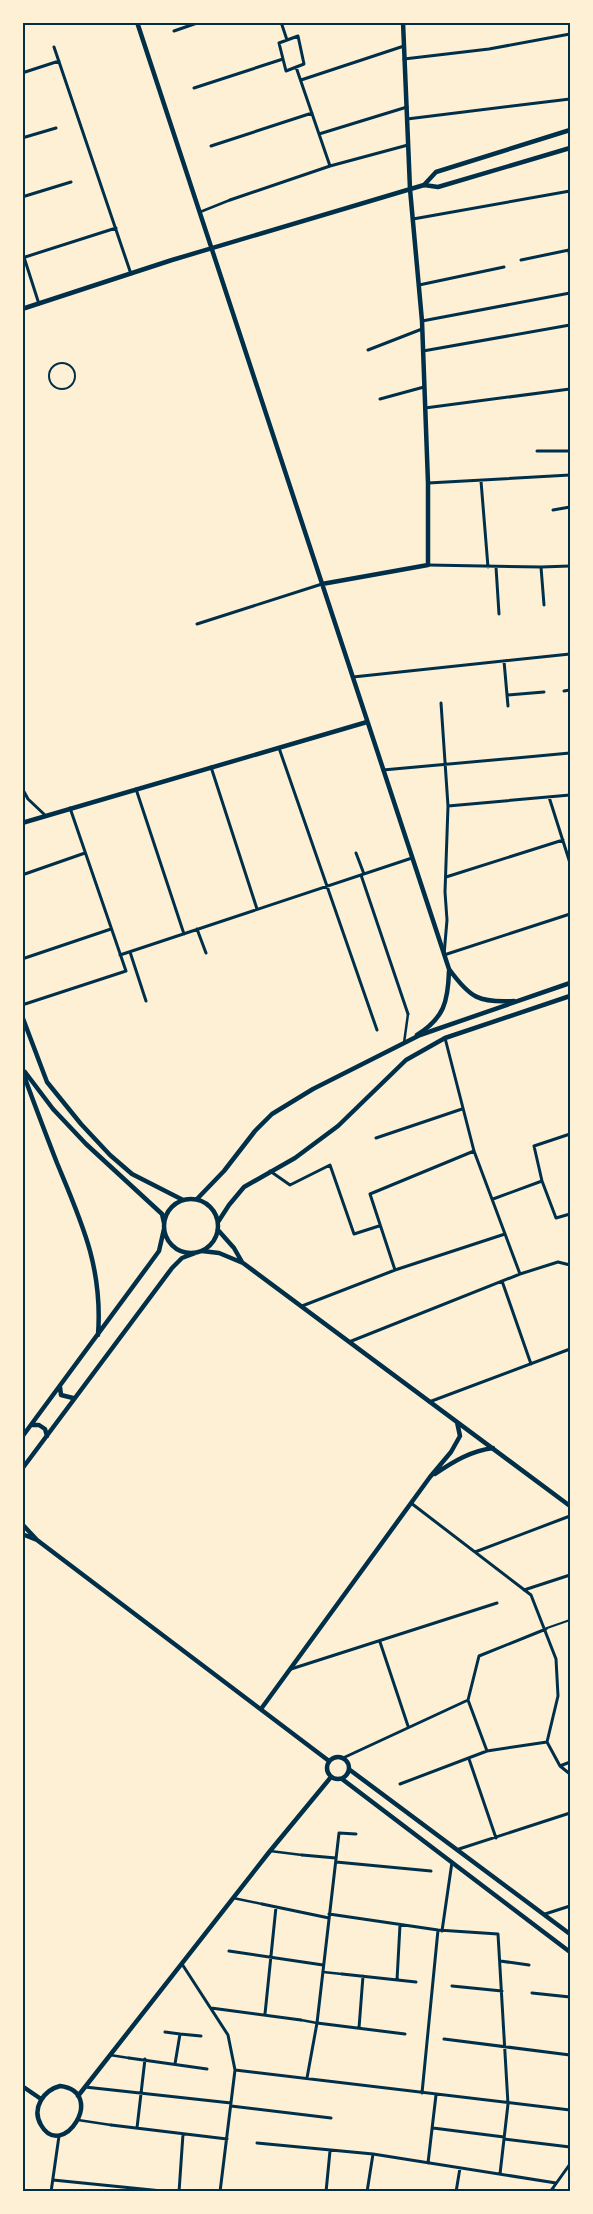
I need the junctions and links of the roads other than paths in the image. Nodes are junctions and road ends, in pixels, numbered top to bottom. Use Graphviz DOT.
graph roads {
  1 [pos="137,22"];
  2 [pos="200,22"];
  3 [pos="403,22"];
  4 [pos="283,23"];
  5 [pos="174,31"];
  6 [pos="570,34"];
  7 [pos="287,40"];
  8 [pos="404,46"];
  9 [pos="54,48"];
  10 [pos="404,59"];
  11 [pos="283,60"];
  12 [pos="59,61"];
  13 [pos="296,67"];
  14 [pos="22,73"];
  15 [pos="301,80"];
  16 [pos="194,88"];
  17 [pos="570,99"];
  18 [pos="407,107"];
  19 [pos="312,113"];
  20 [pos="407,119"];
  21 [pos="56,128"];
  22 [pos="570,130"];
  23 [pos="319,134"];
  24 [pos="22,138"];
  25 [pos="408,145"];
  26 [pos="211,146"];
  27 [pos="570,148"];
  28 [pos="330,166"];
  29 [pos="71,182"];
  30 [pos="424,184"];
  31 [pos="410,189"];
  32 [pos="570,190"];
  33 [pos="22,197"];
  34 [pos="230,200"];
  35 [pos="200,212"];
  36 [pos="413,219"];
  37 [pos="116,228"];
  38 [pos="212,249"];
  39 [pos="570,250"];
  40 [pos="22,251"];
  41 [pos="24,258"];
  42 [pos="521,260"];
  43 [pos="570,262"];
  44 [pos="504,267"];
  45 [pos="131,274"];
  46 [pos="418,285"];
  47 [pos="570,293"];
  48 [pos="39,304"];
  49 [pos="22,309"];
  50 [pos="422,321"];
  51 [pos="570,325"];
  52 [pos="422,329"];
  53 [pos="368,350"];
  54 [pos="422,351"];
  55 [pos="75,377"];
  56 [pos="424,387"];
  57 [pos="570,389"];
  58 [pos="380,399"];
  59 [pos="425,408"];
  60 [pos="537,451"];
  61 [pos="570,452"];
  62 [pos="570,476"];
  63 [pos="481,481"];
  64 [pos="428,483"];
  65 [pos="570,507"];
  66 [pos="553,510"];
  67 [pos="428,565"];
  68 [pos="570,566"];
  69 [pos="488,567"];
  70 [pos="496,567"];
  71 [pos="540,568"];
  72 [pos="322,584"];
  73 [pos="544,605"];
  74 [pos="499,614"];
  75 [pos="197,624"];
  76 [pos="570,654"];
  77 [pos="504,661"];
  78 [pos="353,677"];
  79 [pos="570,690"];
  80 [pos="564,691"];
  81 [pos="544,692"];
  82 [pos="507,695"];
  83 [pos="441,703"];
  84 [pos="508,706"];
  85 [pos="367,722"];
  86 [pos="279,747"];
  87 [pos="570,753"];
  88 [pos="444,764"];
  89 [pos="211,767"];
  90 [pos="383,770"];
  91 [pos="22,788"];
  92 [pos="136,789"];
  93 [pos="570,795"];
  94 [pos="549,797"];
  95 [pos="448,806"];
  96 [pos="70,808"];
  97 [pos="46,816"];
  98 [pos="22,824"];
  99 [pos="563,840"];
  100 [pos="85,853"];
  101 [pos="356,853"];
  102 [pos="412,858"];
  103 [pos="570,863"];
  104 [pos="363,874"];
  105 [pos="22,875"];
  106 [pos="446,877"];
  107 [pos="327,886"];
  108 [pos="257,909"];
  109 [pos="570,914"];
  110 [pos="111,929"];
  111 [pos="197,929"];
  112 [pos="184,934"];
  113 [pos="130,952"];
  114 [pos="206,952"];
  115 [pos="120,955"];
  116 [pos="444,955"];
  117 [pos="22,959"];
  118 [pos="449,969"];
  119 [pos="570,982"];
  120 [pos="570,996"];
  121 [pos="146,1001"];
  122 [pos="514,1002"];
  123 [pos="22,1005"];
  124 [pos="408,1014"];
  125 [pos="22,1016"];
  126 [pos="377,1030"];
  127 [pos="445,1038"];
  128 [pos="405,1042"];
  129 [pos="22,1069"];
  130 [pos="462,1109"];
  131 [pos="570,1134"];
  132 [pos="376,1138"];
  133 [pos="474,1151"];
  134 [pos="270,1172"];
  135 [pos="542,1182"];
  136 [pos="198,1199"];
  137 [pos="493,1199"];
  138 [pos="183,1200"];
  139 [pos="570,1214"];
  140 [pos="218,1222"];
  141 [pos="164,1223"];
  142 [pos="379,1226"];
  143 [pos="164,1229"];
  144 [pos="218,1230"];
  145 [pos="505,1234"];
  146 [pos="200,1252"];
  147 [pos="242,1263"];
  148 [pos="570,1265"];
  149 [pos="396,1270"];
  150 [pos="520,1274"];
  151 [pos="502,1281"];
  152 [pos="301,1306"];
  153 [pos="98,1334"];
  154 [pos="349,1342"];
  155 [pos="570,1349"];
  156 [pos="531,1364"];
  157 [pos="60,1387"];
  158 [pos="74,1398"];
  159 [pos="429,1402"];
  160 [pos="457,1422"];
  161 [pos="32,1425"];
  162 [pos="47,1436"];
  163 [pos="22,1437"];
  164 [pos="493,1448"];
  165 [pos="22,1469"];
  166 [pos="430,1477"];
  167 [pos="411,1503"];
  168 [pos="570,1506"];
  169 [pos="570,1516"];
  170 [pos="22,1524"];
  171 [pos="22,1534"];
  172 [pos="37,1540"];
  173 [pos="476,1552"];
  174 [pos="570,1575"];
  175 [pos="524,1590"];
  176 [pos="497,1603"];
  177 [pos="570,1620"];
  178 [pos="546,1629"];
  179 [pos="380,1642"];
  180 [pos="289,1670"];
  181 [pos="468,1700"];
  182 [pos="261,1709"];
  183 [pos="408,1726"];
  184 [pos="547,1742"];
  185 [pos="487,1752"];
  186 [pos="343,1758"];
  187 [pos="469,1759"];
  188 [pos="329,1761"];
  189 [pos="570,1762"];
  190 [pos="560,1766"];
  191 [pos="350,1770"];
  192 [pos="570,1774"];
  193 [pos="331,1777"];
  194 [pos="342,1779"];
  195 [pos="367,1784"];
  196 [pos="400,1784"];
  197 [pos="359,1792"];
  198 [pos="570,1813"];
  199 [pos="356,1834"];
  200 [pos="496,1838"];
  201 [pos="459,1849"];
  202 [pos="270,1851"];
  203 [pos="302,1855"];
  204 [pos="336,1860"];
  205 [pos="452,1862"];
  206 [pos="431,1871"];
  207 [pos="233,1898"];
  208 [pos="262,1904"];
  209 [pos="570,1906"];
  210 [pos="276,1907"];
  211 [pos="545,1914"];
  212 [pos="329,1916"];
  213 [pos="400,1925"];
  214 [pos="440,1931"];
  215 [pos="570,1934"];
  216 [pos="229,1951"];
  217 [pos="570,1952"];
  218 [pos="270,1957"];
  219 [pos="500,1961"];
  220 [pos="182,1964"];
  221 [pos="529,1965"];
  222 [pos="323,1966"];
  223 [pos="323,1972"];
  224 [pos="342,1974"];
  225 [pos="363,1976"];
  226 [pos="397,1980"];
  227 [pos="416,1982"];
  228 [pos="452,1986"];
  229 [pos="502,1991"];
  230 [pos="532,1993"];
  231 [pos="570,1996"];
  232 [pos="210,2008"];
  233 [pos="265,2014"];
  234 [pos="301,2020"];
  235 [pos="317,2023"];
  236 [pos="358,2028"];
  237 [pos="165,2032"];
  238 [pos="180,2034"];
  239 [pos="405,2034"];
  240 [pos="201,2036"];
  241 [pos="444,2038"];
  242 [pos="505,2047"];
  243 [pos="110,2055"];
  244 [pos="570,2055"];
  245 [pos="129,2058"];
  246 [pos="145,2059"];
  247 [pos="175,2064"];
  248 [pos="207,2069"];
  249 [pos="235,2070"];
  250 [pos="307,2078"];
  251 [pos="22,2086"];
  252 [pos="85,2088"];
  253 [pos="422,2093"];
  254 [pos="141,2094"];
  255 [pos="436,2095"];
  256 [pos="78,2096"];
  257 [pos="41,2099"];
  258 [pos="508,2104"];
  259 [pos="231,2105"];
  260 [pos="570,2110"];
  261 [pos="331,2118"];
  262 [pos="78,2120"];
  263 [pos="111,2125"];
  264 [pos="137,2128"];
  265 [pos="433,2128"];
  266 [pos="183,2134"];
  267 [pos="59,2135"];
  268 [pos="504,2138"];
  269 [pos="227,2139"];
  270 [pos="257,2143"];
  271 [pos="570,2147"];
  272 [pos="330,2151"];
  273 [pos="373,2154"];
  274 [pos="428,2163"];
  275 [pos="570,2164"];
  276 [pos="460,2168"];
  277 [pos="500,2174"];
  278 [pos="53,2180"];
  279 [pos="556,2183"];
  280 [pos="132,2189"];
  281 [pos="551,2190"];
  282 [pos="52,2192"];
  283 [pos="172,2192"];
  284 [pos="179,2192"];
  285 [pos="220,2192"];
  286 [pos="326,2192"];
  287 [pos="367,2192"];
  288 [pos="456,2192"];
  289 [pos="559,2192"];
  1 -- 35 [label="street"];
  2 -- 5 [label="street"];
  3 -- 8 [label="street"];
  4 -- 7 [label="street"];
  6 -- 10 [label="street"];
  7 -- 11 [label="street"];
  7 -- 13 [label="street"];
  8 -- 10 [label="street"];
  8 -- 15 [label="street"];
  9 -- 12 [label="street"];
  10 -- 18 [label="street"];
  11 -- 13 [label="street"];
  11 -- 16 [label="street"];
  12 -- 14 [label="street"];
  12 -- 37 [label="street"];
  13 -- 15 [label="street"];
  15 -- 19 [label="street"];
  17 -- 20 [label="street"];
  18 -- 20 [label="street"];
  18 -- 23 [label="street"];
  19 -- 23 [label="street"];
  19 -- 26 [label="street"];
  20 -- 25 [label="street"];
  21 -- 24 [label="street"];
  22 -- 30 [label="street"];
  23 -- 28 [label="street"];
  25 -- 28 [label="street"];
  25 -- 31 [label="street"];
  27 -- 30 [label="street"];
  28 -- 34 [label="street"];
  29 -- 33 [label="street"];
  30 -- 31 [label="street"];
  31 -- 36 [label="street"];
  31 -- 38 [label="street"];
  32 -- 36 [label="street"];
  34 -- 35 [label="street"];
  35 -- 38 [label="street"];
  36 -- 46 [label="street"];
  37 -- 41 [label="street"];
  37 -- 45 [label="street"];
  38 -- 45 [label="street"];
  38 -- 72 [label="street"];
  39 -- 42 [label="street"];
  39 -- 43 [label="street"];
  40 -- 41 [label="street"];
  41 -- 48 [label="street"];
  44 -- 46 [label="street"];
  45 -- 48 [label="street"];
  46 -- 50 [label="street"];
  47 -- 50 [label="street"];
  48 -- 49 [label="street"];
  50 -- 52 [label="street"];
  51 -- 54 [label="street"];
  52 -- 53 [label="street"];
  52 -- 54 [label="street"];
  54 -- 56 [label="street"];
  55 -- 55 [label="lane"];
  56 -- 58 [label="street"];
  56 -- 59 [label="street"];
  57 -- 59 [label="street"];
  59 -- 64 [label="street"];
  60 -- 61 [label="street"];
  62 -- 63 [label="street"];
  63 -- 64 [label="street"];
  63 -- 69 [label="street"];
  64 -- 67 [label="street"];
  65 -- 66 [label="street"];
  67 -- 69 [label="street"];
  67 -- 72 [label="street"];
  68 -- 71 [label="street"];
  69 -- 70 [label="street"];
  70 -- 71 [label="street"];
  70 -- 74 [label="street"];
  71 -- 73 [label="street"];
  72 -- 75 [label="street"];
  72 -- 78 [label="street"];
  76 -- 77 [label="street"];
  77 -- 78 [label="street"];
  77 -- 82 [label="street"];
  78 -- 85 [label="street"];
  79 -- 80 [label="street"];
  81 -- 82 [label="street"];
  82 -- 84 [label="street"];
  83 -- 88 [label="street"];
  85 -- 86 [label="street"];
  85 -- 90 [label="street"];
  86 -- 89 [label="street"];
  86 -- 107 [label="street"];
  87 -- 88 [label="street"];
  88 -- 90 [label="street"];
  88 -- 95 [label="street"];
  89 -- 92 [label="street"];
  89 -- 108 [label="street"];
  90 -- 102 [label="street"];
  91 -- 97 [label="street"];
  92 -- 96 [label="street"];
  92 -- 112 [label="street"];
  93 -- 94 [label="street"];
  94 -- 95 [label="street"];
  94 -- 99 [label="street"];
  95 -- 106 [label="street"];
  96 -- 97 [label="street"];
  96 -- 100 [label="street"];
  97 -- 98 [label="street"];
  99 -- 103 [label="street"];
  99 -- 106 [label="street"];
  100 -- 105 [label="street"];
  100 -- 110 [label="street"];
  101 -- 104 [label="street"];
  102 -- 104 [label="street"];
  102 -- 116 [label="street"];
  104 -- 107 [label="street"];
  104 -- 124 [label="street"];
  106 -- 116 [label="street"];
  107 -- 108 [label="street"];
  107 -- 126 [label="street"];
  108 -- 111 [label="street"];
  109 -- 116 [label="street"];
  110 -- 115 [label="street"];
  110 -- 117 [label="street"];
  111 -- 112 [label="street"];
  111 -- 114 [label="street"];
  112 -- 113 [label="street"];
  113 -- 115 [label="street"];
  113 -- 121 [label="street"];
  115 -- 123 [label="street"];
  116 -- 118 [label="street"];
  118 -- 122 [label="street"];
  118 -- 128 [label="street"];
  119 -- 122 [label="street"];
  120 -- 127 [label="street"];
  122 -- 128 [label="street"];
  124 -- 128 [label="street"];
  125 -- 138 [label="street"];
  127 -- 130 [label="street"];
  127 -- 134 [label="street"];
  128 -- 136 [label="street"];
  129 -- 141 [label="street"];
  129 -- 153 [label="street"];
  130 -- 132 [label="street"];
  130 -- 133 [label="street"];
  131 -- 135 [label="street"];
  133 -- 137 [label="street"];
  133 -- 142 [label="street"];
  134 -- 140 [label="street"];
  134 -- 142 [label="street"];
  135 -- 137 [label="street"];
  135 -- 139 [label="street"];
  136 -- 138 [label="street"];
  136 -- 140 [label="street"];
  137 -- 145 [label="street"];
  138 -- 141 [label="street"];
  140 -- 144 [label="street"];
  141 -- 143 [label="street"];
  142 -- 149 [label="street"];
  143 -- 146 [label="street"];
  143 -- 153 [label="street"];
  144 -- 146 [label="street"];
  144 -- 147 [label="street"];
  145 -- 149 [label="street"];
  145 -- 150 [label="street"];
  146 -- 147 [label="street"];
  146 -- 158 [label="street"];
  147 -- 152 [label="street"];
  148 -- 150 [label="street"];
  149 -- 152 [label="street"];
  150 -- 151 [label="street"];
  151 -- 154 [label="street"];
  151 -- 156 [label="street"];
  152 -- 154 [label="street"];
  153 -- 157 [label="street"];
  154 -- 159 [label="street"];
  155 -- 156 [label="street"];
  156 -- 159 [label="street"];
  157 -- 158 [label="street"];
  157 -- 161 [label="street"];
  158 -- 162 [label="street"];
  159 -- 160 [label="street"];
  160 -- 164 [label="street"];
  160 -- 166 [label="street"];
  161 -- 162 [label="street"];
  161 -- 163 [label="street"];
  162 -- 165 [label="street"];
  164 -- 166 [label="street"];
  164 -- 168 [label="street"];
  166 -- 167 [label="street"];
  167 -- 173 [label="street"];
  167 -- 180 [label="street"];
  169 -- 173 [label="street"];
  170 -- 172 [label="street"];
  171 -- 172 [label="street"];
  172 -- 182 [label="street"];
  173 -- 175 [label="street"];
  174 -- 175 [label="street"];
  175 -- 178 [label="street"];
  176 -- 179 [label="street"];
  177 -- 178 [label="lane"];
  178 -- 181 [label="street"];
  178 -- 184 [label="street"];
  179 -- 180 [label="street"];
  179 -- 183 [label="street"];
  180 -- 182 [label="street"];
  181 -- 183 [label="street"];
  181 -- 185 [label="street"];
  182 -- 188 [label="street"];
  183 -- 186 [label="street"];
  184 -- 185 [label="street"];
  184 -- 190 [label="street"];
  185 -- 187 [label="street"];
  186 -- 188 [label="street"];
  186 -- 191 [label="street"];
  187 -- 196 [label="street"];
  187 -- 200 [label="street"];
  188 -- 193 [label="street"];
  189 -- 190 [label="street"];
  190 -- 192 [label="street"];
  191 -- 194 [label="street"];
  191 -- 195 [label="street"];
  193 -- 194 [label="street"];
  193 -- 202 [label="street"];
  194 -- 197 [label="street"];
  195 -- 197 [label="street"];
  195 -- 201 [label="street"];
  197 -- 205 [label="street"];
  198 -- 200 [label="street"];
  199 -- 204 [label="street"];
  200 -- 201 [label="street"];
  201 -- 211 [label="street"];
  202 -- 203 [label="street"];
  202 -- 207 [label="street"];
  203 -- 204 [label="street"];
  204 -- 206 [label="street"];
  204 -- 212 [label="street"];
  205 -- 214 [label="street"];
  205 -- 217 [label="street"];
  207 -- 208 [label="street"];
  207 -- 220 [label="street"];
  208 -- 210 [label="street"];
  209 -- 211 [label="street"];
  210 -- 212 [label="street"];
  210 -- 218 [label="street"];
  211 -- 215 [label="street"];
  212 -- 213 [label="street"];
  212 -- 222 [label="street"];
  213 -- 214 [label="street"];
  213 -- 226 [label="street"];
  214 -- 219 [label="street"];
  214 -- 253 [label="street"];
  216 -- 218 [label="street"];
  218 -- 222 [label="street"];
  218 -- 233 [label="street"];
  219 -- 221 [label="street"];
  219 -- 229 [label="street"];
  220 -- 232 [label="street"];
  220 -- 243 [label="street"];
  222 -- 223 [label="street"];
  223 -- 224 [label="street"];
  223 -- 235 [label="street"];
  224 -- 225 [label="street"];
  225 -- 226 [label="street"];
  225 -- 236 [label="street"];
  226 -- 227 [label="street"];
  228 -- 229 [label="street"];
  229 -- 242 [label="street"];
  230 -- 231 [label="street"];
  232 -- 233 [label="street"];
  232 -- 249 [label="street"];
  233 -- 234 [label="street"];
  234 -- 235 [label="street"];
  235 -- 236 [label="street"];
  235 -- 250 [label="street"];
  236 -- 239 [label="street"];
  237 -- 238 [label="street"];
  238 -- 240 [label="street"];
  238 -- 247 [label="street"];
  241 -- 242 [label="street"];
  242 -- 244 [label="street"];
  242 -- 258 [label="street"];
  243 -- 245 [label="street"];
  243 -- 252 [label="street"];
  245 -- 246 [label="street"];
  246 -- 247 [label="street"];
  246 -- 254 [label="street"];
  247 -- 248 [label="street"];
  249 -- 250 [label="street"];
  249 -- 259 [label="street"];
  250 -- 253 [label="street"];
  251 -- 257 [label="street"];
  252 -- 254 [label="street"];
  252 -- 256 [label="street"];
  253 -- 255 [label="street"];
  254 -- 259 [label="street"];
  254 -- 264 [label="street"];
  255 -- 258 [label="street"];
  255 -- 265 [label="street"];
  256 -- 257 [label="street"];
  256 -- 262 [label="street"];
  257 -- 267 [label="street"];
  258 -- 260 [label="street"];
  258 -- 268 [label="street"];
  259 -- 261 [label="street"];
  259 -- 269 [label="street"];
  262 -- 263 [label="street"];
  262 -- 267 [label="street"];
  263 -- 264 [label="street"];
  264 -- 266 [label="street"];
  265 -- 268 [label="street"];
  265 -- 274 [label="street"];
  266 -- 269 [label="street"];
  266 -- 284 [label="street"];
  267 -- 278 [label="street"];
  268 -- 271 [label="street"];
  268 -- 277 [label="street"];
  269 -- 285 [label="street"];
  270 -- 272 [label="street"];
  272 -- 273 [label="street"];
  272 -- 286 [label="street"];
  273 -- 274 [label="street"];
  273 -- 287 [label="street"];
  274 -- 276 [label="street"];
  275 -- 279 [label="street"];
  276 -- 277 [label="street"];
  276 -- 288 [label="street"];
  277 -- 279 [label="street"];
  278 -- 280 [label="street"];
  278 -- 282 [label="street"];
  279 -- 281 [label="street"];
  280 -- 283 [label="street"];
  281 -- 289 [label="street"];
}
